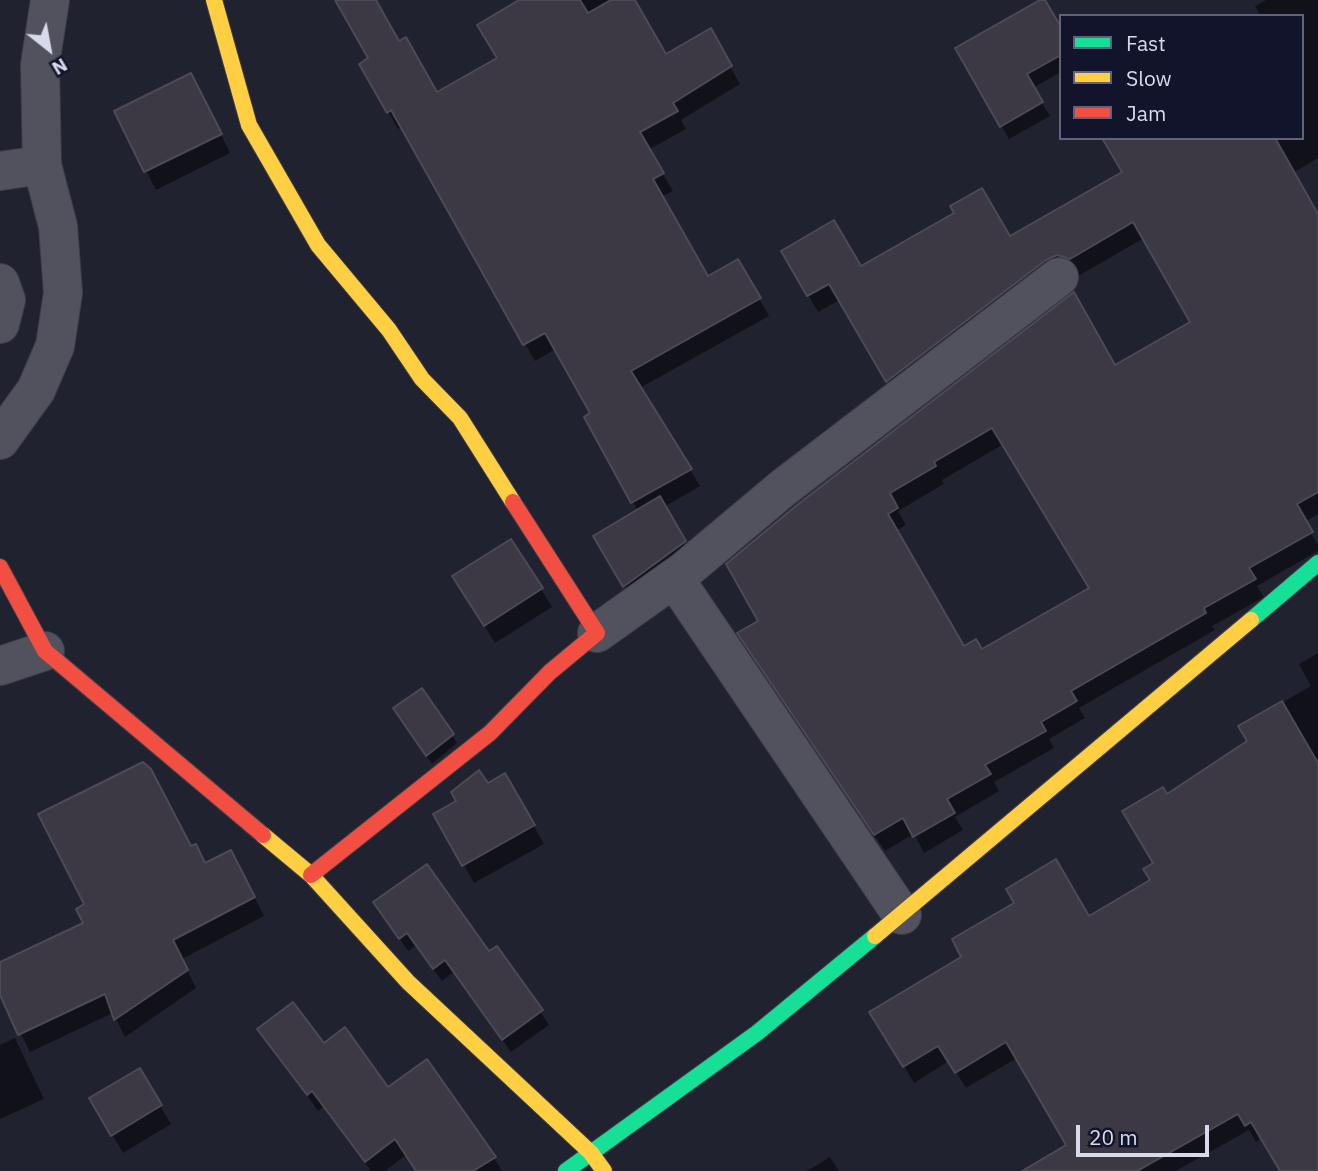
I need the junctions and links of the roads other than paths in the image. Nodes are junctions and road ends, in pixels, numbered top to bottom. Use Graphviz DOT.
graph roads {
  1 [pos="50,0"];
  2 [pos="214,0"];
  3 [pos="42,165"];
  4 [pos="0,171"];
  5 [pos="1059,277"];
  6 [pos="0,283"];
  7 [pos="0,324"];
  8 [pos="0,440"];
  9 [pos="1318,564"];
  10 [pos="0,567"];
  11 [pos="674,578"];
  12 [pos="597,633"];
  13 [pos="45,651"];
  14 [pos="0,666"];
  15 [pos="311,875"];
  16 [pos="902,915"];
  17 [pos="591,1153"];
  18 [pos="566,1171"];
  19 [pos="604,1171"];
  1 -- 3 [label="street"];
  2 -- 12 [label="street"];
  3 -- 4 [label="street"];
  3 -- 8 [label="street"];
  5 -- 11 [label="street"];
  6 -- 7 [label="street"];
  9 -- 16 [label="street"];
  10 -- 13 [label="street"];
  11 -- 12 [label="street"];
  11 -- 16 [label="street"];
  12 -- 15 [label="street"];
  13 -- 14 [label="street"];
  13 -- 15 [label="street"];
  15 -- 17 [label="street"];
  16 -- 17 [label="street"];
  17 -- 18 [label="street"];
  17 -- 19 [label="street"];
}
